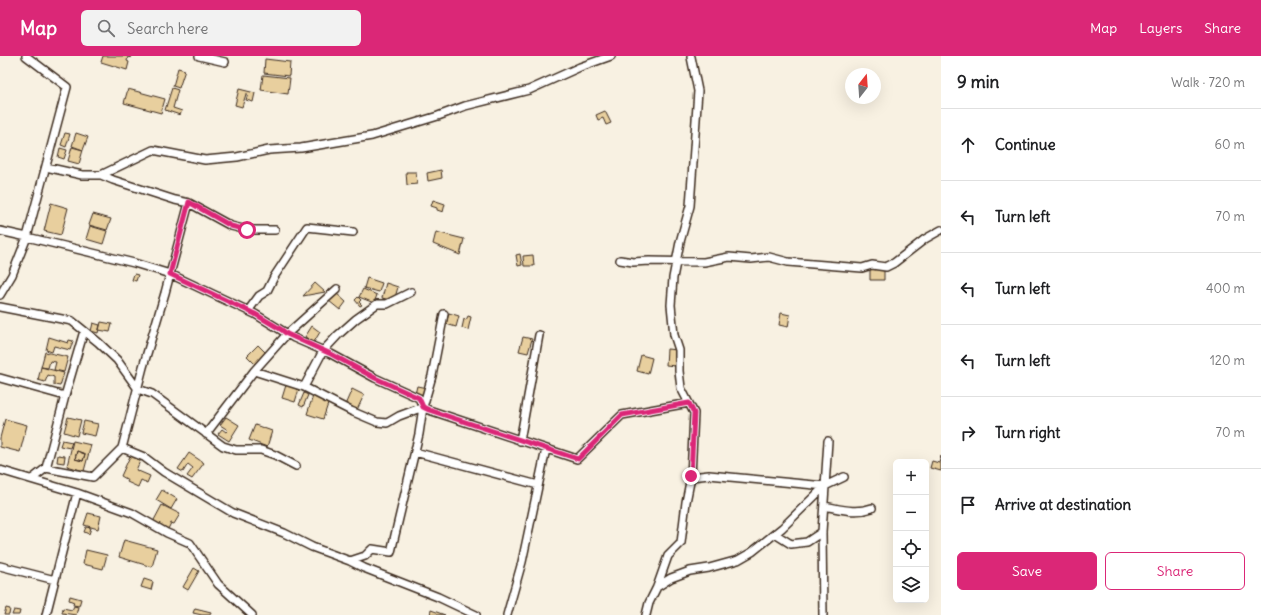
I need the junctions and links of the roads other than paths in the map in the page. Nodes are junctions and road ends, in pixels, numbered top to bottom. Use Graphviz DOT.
graph roads {
  1 [pos="26,56"];
  2 [pos="199,56"];
  3 [pos="611,56"];
  4 [pos="691,57"];
  5 [pos="224,62"];
  6 [pos="46,167"];
  7 [pos="101,175"];
  8 [pos="189,202"];
  9 [pos="275,230"];
  10 [pos="941,230"];
  11 [pos="0,231"];
  12 [pos="353,232"];
  13 [pos="27,237"];
  14 [pos="620,260"];
  15 [pos="676,261"];
  16 [pos="170,274"];
  17 [pos="337,289"];
  18 [pos="411,292"];
  19 [pos="0,295"];
  20 [pos="0,307"];
  21 [pos="248,311"];
  22 [pos="444,314"];
  23 [pos="84,331"];
  24 [pos="287,334"];
  25 [pos="539,335"];
  26 [pos="323,351"];
  27 [pos="254,371"];
  28 [pos="0,378"];
  29 [pos="304,387"];
  30 [pos="138,389"];
  31 [pos="65,396"];
  32 [pos="689,403"];
  33 [pos="423,407"];
  34 [pos="206,434"];
  35 [pos="520,441"];
  36 [pos="828,441"];
  37 [pos="122,448"];
  38 [pos="546,449"];
  39 [pos="415,452"];
  40 [pos="296,466"];
  41 [pos="46,468"];
  42 [pos="0,470"];
  43 [pos="691,476"];
  44 [pos="844,477"];
  45 [pos="32,478"];
  46 [pos="538,485"];
  47 [pos="824,486"];
  48 [pos="77,493"];
  49 [pos="824,506"];
  50 [pos="872,508"];
  51 [pos="822,532"];
  52 [pos="775,534"];
  53 [pos="350,561"];
  54 [pos="0,566"];
  55 [pos="55,580"];
  56 [pos="657,587"];
  57 [pos="46,615"];
  58 [pos="252,615"];
  59 [pos="476,615"];
  60 [pos="507,615"];
  61 [pos="646,615"];
  62 [pos="823,615"];
  1 -- 6 [label="street"];
  2 -- 5 [label="street"];
  3 -- 7 [label="street"];
  4 -- 15 [label="street"];
  6 -- 7 [label="street"];
  6 -- 13 [label="street"];
  7 -- 8 [label="street"];
  8 -- 9 [label="street"];
  8 -- 16 [label="street"];
  10 -- 15 [label="street"];
  11 -- 13 [label="street"];
  12 -- 21 [label="street"];
  13 -- 16 [label="street"];
  13 -- 19 [label="street"];
  14 -- 15 [label="street"];
  15 -- 32 [label="street"];
  16 -- 21 [label="street"];
  16 -- 30 [label="street"];
  17 -- 24 [label="street"];
  18 -- 26 [label="street"];
  20 -- 23 [label="street"];
  21 -- 24 [label="street"];
  22 -- 33 [label="street"];
  23 -- 30 [label="street"];
  23 -- 31 [label="street"];
  24 -- 26 [label="street"];
  24 -- 27 [label="street"];
  25 -- 35 [label="street"];
  26 -- 29 [label="street"];
  26 -- 33 [label="street"];
  27 -- 29 [label="street"];
  27 -- 34 [label="street"];
  28 -- 31 [label="street"];
  29 -- 33 [label="street"];
  30 -- 34 [label="street"];
  30 -- 37 [label="street"];
  31 -- 41 [label="street"];
  32 -- 38 [label="street"];
  32 -- 43 [label="street"];
  33 -- 35 [label="street"];
  33 -- 39 [label="street"];
  34 -- 40 [label="street"];
  35 -- 38 [label="street"];
  36 -- 47 [label="street"];
  37 -- 41 [label="street"];
  37 -- 53 [label="street"];
  38 -- 46 [label="street"];
  39 -- 46 [label="street"];
  39 -- 53 [label="street"];
  41 -- 45 [label="street"];
  42 -- 45 [label="street"];
  43 -- 47 [label="street"];
  43 -- 56 [label="street"];
  44 -- 47 [label="street"];
  45 -- 48 [label="street"];
  46 -- 60 [label="street"];
  47 -- 49 [label="street"];
  47 -- 52 [label="street"];
  48 -- 55 [label="street"];
  48 -- 58 [label="street"];
  49 -- 50 [label="street"];
  49 -- 51 [label="street"];
  51 -- 52 [label="street"];
  51 -- 62 [label="street"];
  52 -- 56 [label="street"];
  53 -- 59 [label="street"];
  54 -- 55 [label="street"];
  55 -- 57 [label="street"];
  56 -- 61 [label="street"];
}
